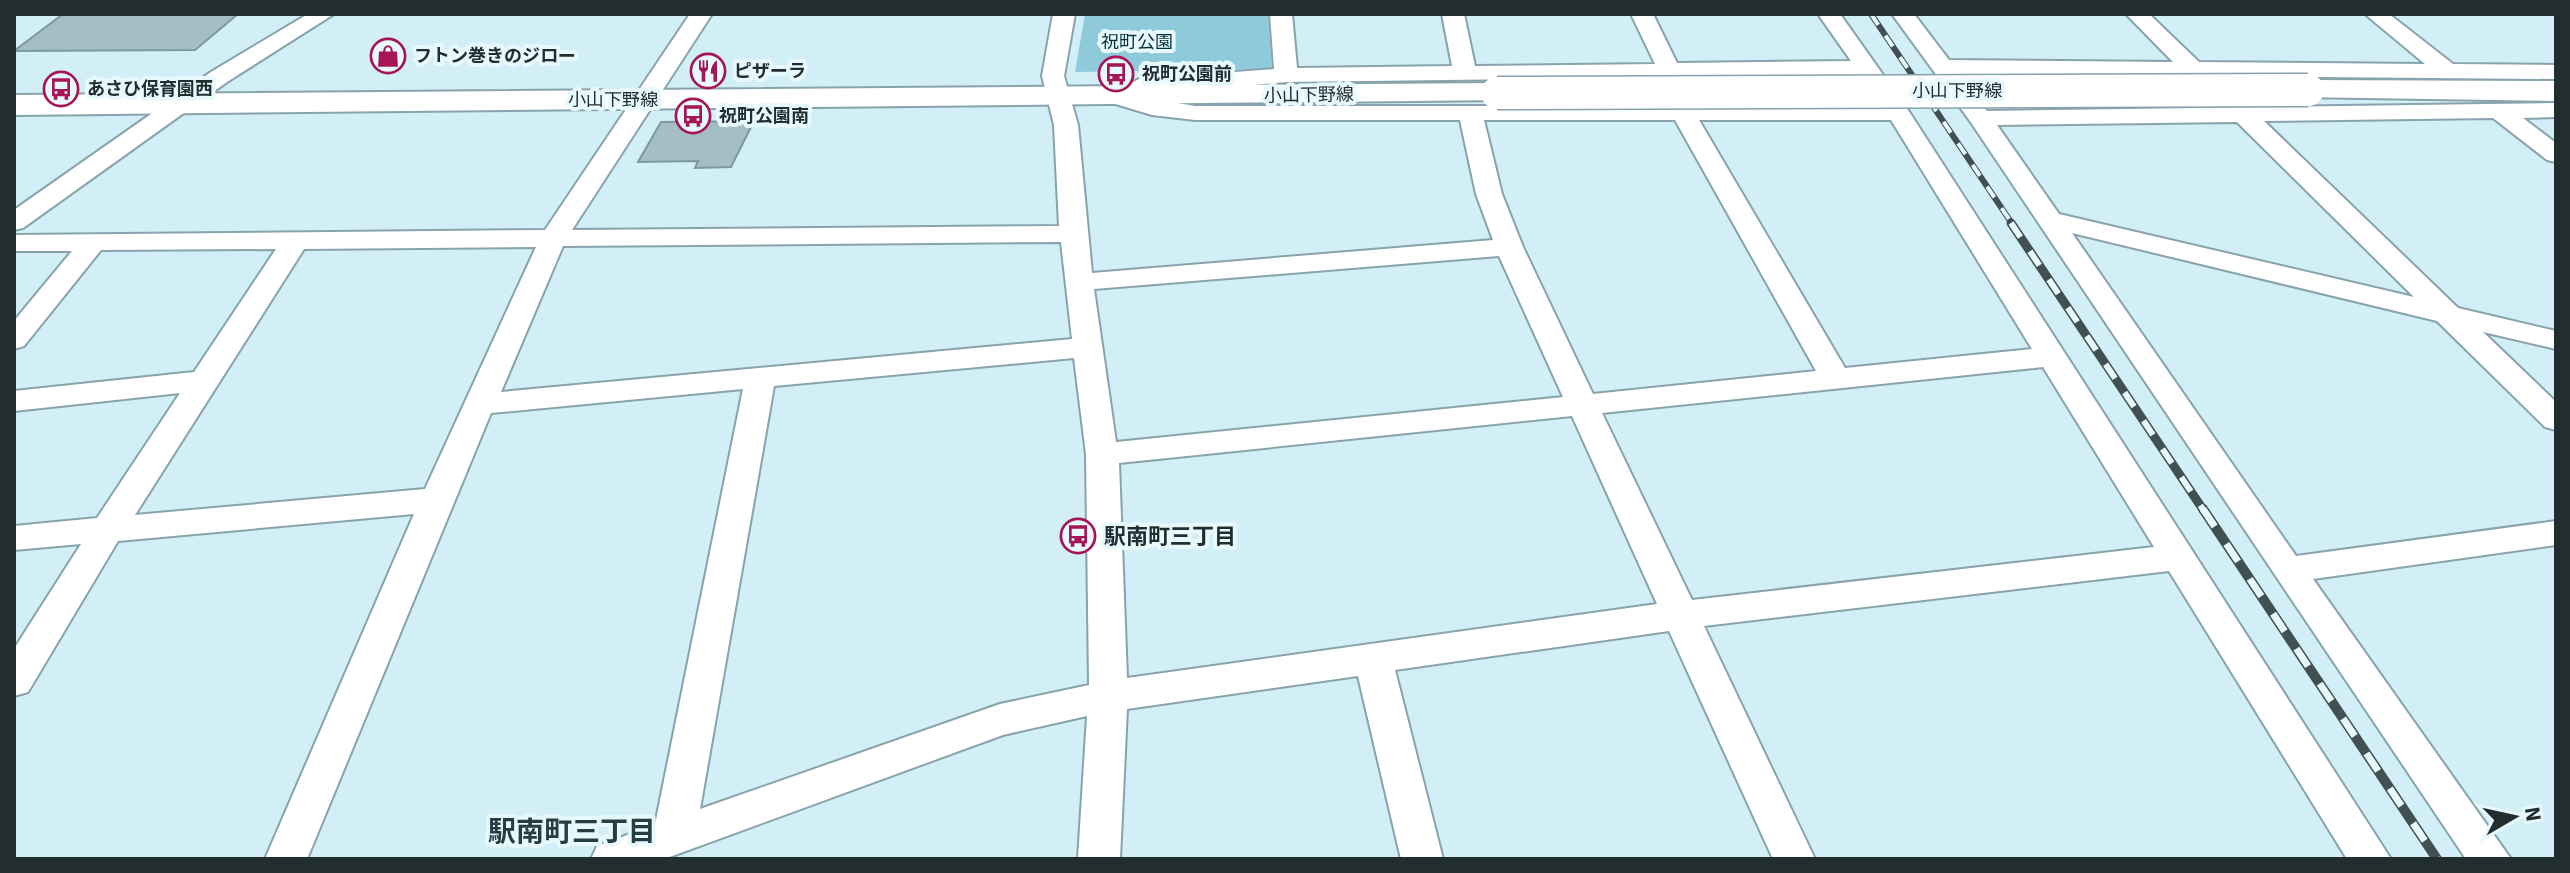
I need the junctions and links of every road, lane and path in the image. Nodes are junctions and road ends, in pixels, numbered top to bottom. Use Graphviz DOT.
graph roads {
  1 [pos="323,14"];
  2 [pos="701,14"];
  3 [pos="1064,14"];
  4 [pos="1281,14"];
  5 [pos="1453,14"];
  6 [pos="1642,14"];
  7 [pos="1829,14"];
  8 [pos="1903,14"];
  9 [pos="2137,14"];
  10 [pos="2376,14"];
  11 [pos="1942,67"];
  12 [pos="1868,68"];
  13 [pos="2193,69"];
  14 [pos="1669,70"];
  15 [pos="2447,71"];
  16 [pos="1465,72"];
  17 [pos="2556,72"];
  18 [pos="1286,75"];
  19 [pos="2556,91"];
  20 [pos="1059,97"];
  21 [pos="1117,97"];
  22 [pos="644,100"];
  23 [pos="180,104"];
  24 [pos="14,105"];
  25 [pos="2556,110"];
  26 [pos="2499,111"];
  27 [pos="1683,113"];
  28 [pos="1898,113"];
  29 [pos="2242,113"];
  30 [pos="1471,114"];
  31 [pos="1980,118"];
  32 [pos="2556,155"];
  33 [pos="2047,219"];
  34 [pos="14,222"];
  35 [pos="1073,234"];
  36 [pos="554,237"];
  37 [pos="295,241"];
  38 [pos="14,243"];
  39 [pos="93,243"];
  40 [pos="1509,247"];
  41 [pos="1080,282"];
  42 [pos="2451,314"];
  43 [pos="14,340"];
  44 [pos="2556,340"];
  45 [pos="1088,347"];
  46 [pos="2049,357"];
  47 [pos="760,378"];
  48 [pos="1836,379"];
  49 [pos="204,381"];
  50 [pos="14,401"];
  51 [pos="480,404"];
  52 [pos="1581,404"];
  53 [pos="2556,420"];
  54 [pos="1102,454"];
  55 [pos="437,500"];
  56 [pos="108,529"];
  57 [pos="2556,533"];
  58 [pos="14,538"];
  59 [pos="2181,557"];
  60 [pos="2287,570"];
  61 [pos="1681,615"];
  62 [pos="1373,659"];
  63 [pos="14,681"];
  64 [pos="1108,696"];
  65 [pos="674,837"];
  66 [pos="286,859"];
  67 [pos="612,859"];
  68 [pos="1099,859"];
  69 [pos="1422,859"];
  70 [pos="1794,859"];
  71 [pos="2370,859"];
  72 [pos="2490,859"];
  1 -- 23 [label="street"];
  2 -- 22 [label="street"];
  3 -- 20 [label="street"];
  4 -- 18 [label="street"];
  5 -- 16 [label="street"];
  6 -- 14 [label="street"];
  7 -- 12 [label="street"];
  8 -- 11 [label="street"];
  9 -- 13 [label="street"];
  10 -- 15 [label="street"];
  11 -- 13 [label="street"];
  11 -- 31 [label="street"];
  12 -- 14 [label="street"];
  12 -- 28 [label="street"];
  13 -- 15 [label="street"];
  14 -- 16 [label="street"];
  15 -- 17 [label="street"];
  16 -- 18 [label="street"];
  18 -- 21 [label="street"];
  19 -- 21 [label="main road, 小山下野線, bridge"];
  20 -- 21 [label="main road, 小山下野線"];
  20 -- 22 [label="main road, 小山下野線"];
  20 -- 35 [label="street"];
  21 -- 30 [label="street"];
  22 -- 23 [label="main road, 小山下野線"];
  22 -- 36 [label="street"];
  23 -- 24 [label="main road, 小山下野線"];
  23 -- 34 [label="street"];
  25 -- 26 [label="street"];
  26 -- 29 [label="street"];
  26 -- 32 [label="street"];
  27 -- 28 [label="street"];
  27 -- 30 [label="street"];
  27 -- 48 [label="street"];
  28 -- 46 [label="street"];
  29 -- 31 [label="street"];
  29 -- 42 [label="street"];
  30 -- 40 [label="street"];
  31 -- 33 [label="street"];
  33 -- 42 [label="street"];
  33 -- 60 [label="street"];
  35 -- 36 [label="street"];
  35 -- 41 [label="street"];
  36 -- 37 [label="street"];
  36 -- 51 [label="street"];
  37 -- 39 [label="street"];
  37 -- 49 [label="street"];
  38 -- 39 [label="street"];
  39 -- 43 [label="street"];
  40 -- 41 [label="street"];
  40 -- 52 [label="street"];
  41 -- 45 [label="street"];
  42 -- 44 [label="street"];
  42 -- 53 [label="street"];
  45 -- 47 [label="street"];
  45 -- 54 [label="street"];
  46 -- 48 [label="street"];
  46 -- 59 [label="street"];
  47 -- 51 [label="street"];
  47 -- 65 [label="street"];
  48 -- 52 [label="street"];
  49 -- 50 [label="street"];
  49 -- 56 [label="street"];
  51 -- 55 [label="street"];
  52 -- 54 [label="street"];
  52 -- 61 [label="street"];
  54 -- 64 [label="street"];
  55 -- 56 [label="street"];
  55 -- 66 [label="street"];
  56 -- 58 [label="street"];
  56 -- 63 [label="street"];
  57 -- 60 [label="street"];
  59 -- 61 [label="street"];
  59 -- 71 [label="street"];
  60 -- 72 [label="street"];
  61 -- 62 [label="street"];
  61 -- 70 [label="street"];
  62 -- 64 [label="street"];
  62 -- 69 [label="street"];
  64 -- 65 [label="street"];
  64 -- 68 [label="street"];
  65 -- 67 [label="street"];
}
